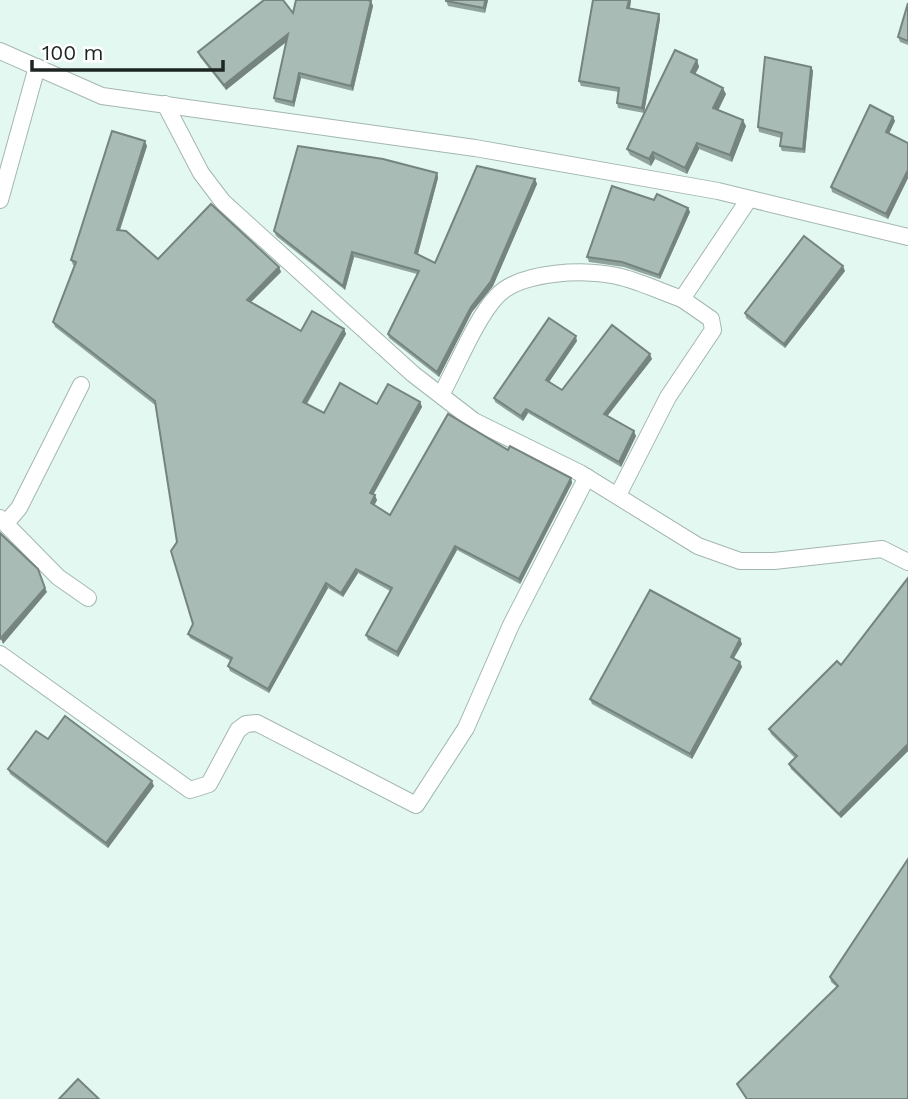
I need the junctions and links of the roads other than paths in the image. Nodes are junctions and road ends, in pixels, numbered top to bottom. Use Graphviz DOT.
graph roads {
  1 [pos="0,51"];
  2 [pos="37,67"];
  3 [pos="166,104"];
  4 [pos="749,199"];
  5 [pos="0,200"];
  6 [pos="908,237"];
  7 [pos="682,299"];
  8 [pos="81,385"];
  9 [pos="441,395"];
  10 [pos="587,477"];
  11 [pos="618,495"];
  12 [pos="3,520"];
  13 [pos="908,562"];
  14 [pos="88,598"];
  15 [pos="0,654"];
  1 -- 2 [label="street"];
  2 -- 3 [label="street"];
  2 -- 5 [label="street"];
  3 -- 4 [label="street"];
  3 -- 9 [label="street"];
  4 -- 6 [label="street"];
  4 -- 7 [label="street"];
  7 -- 9 [label="street"];
  7 -- 11 [label="street"];
  8 -- 12 [label="street"];
  9 -- 10 [label="street"];
  10 -- 11 [label="street"];
  10 -- 15 [label="street"];
  11 -- 13 [label="street"];
  12 -- 14 [label="street"];
}
